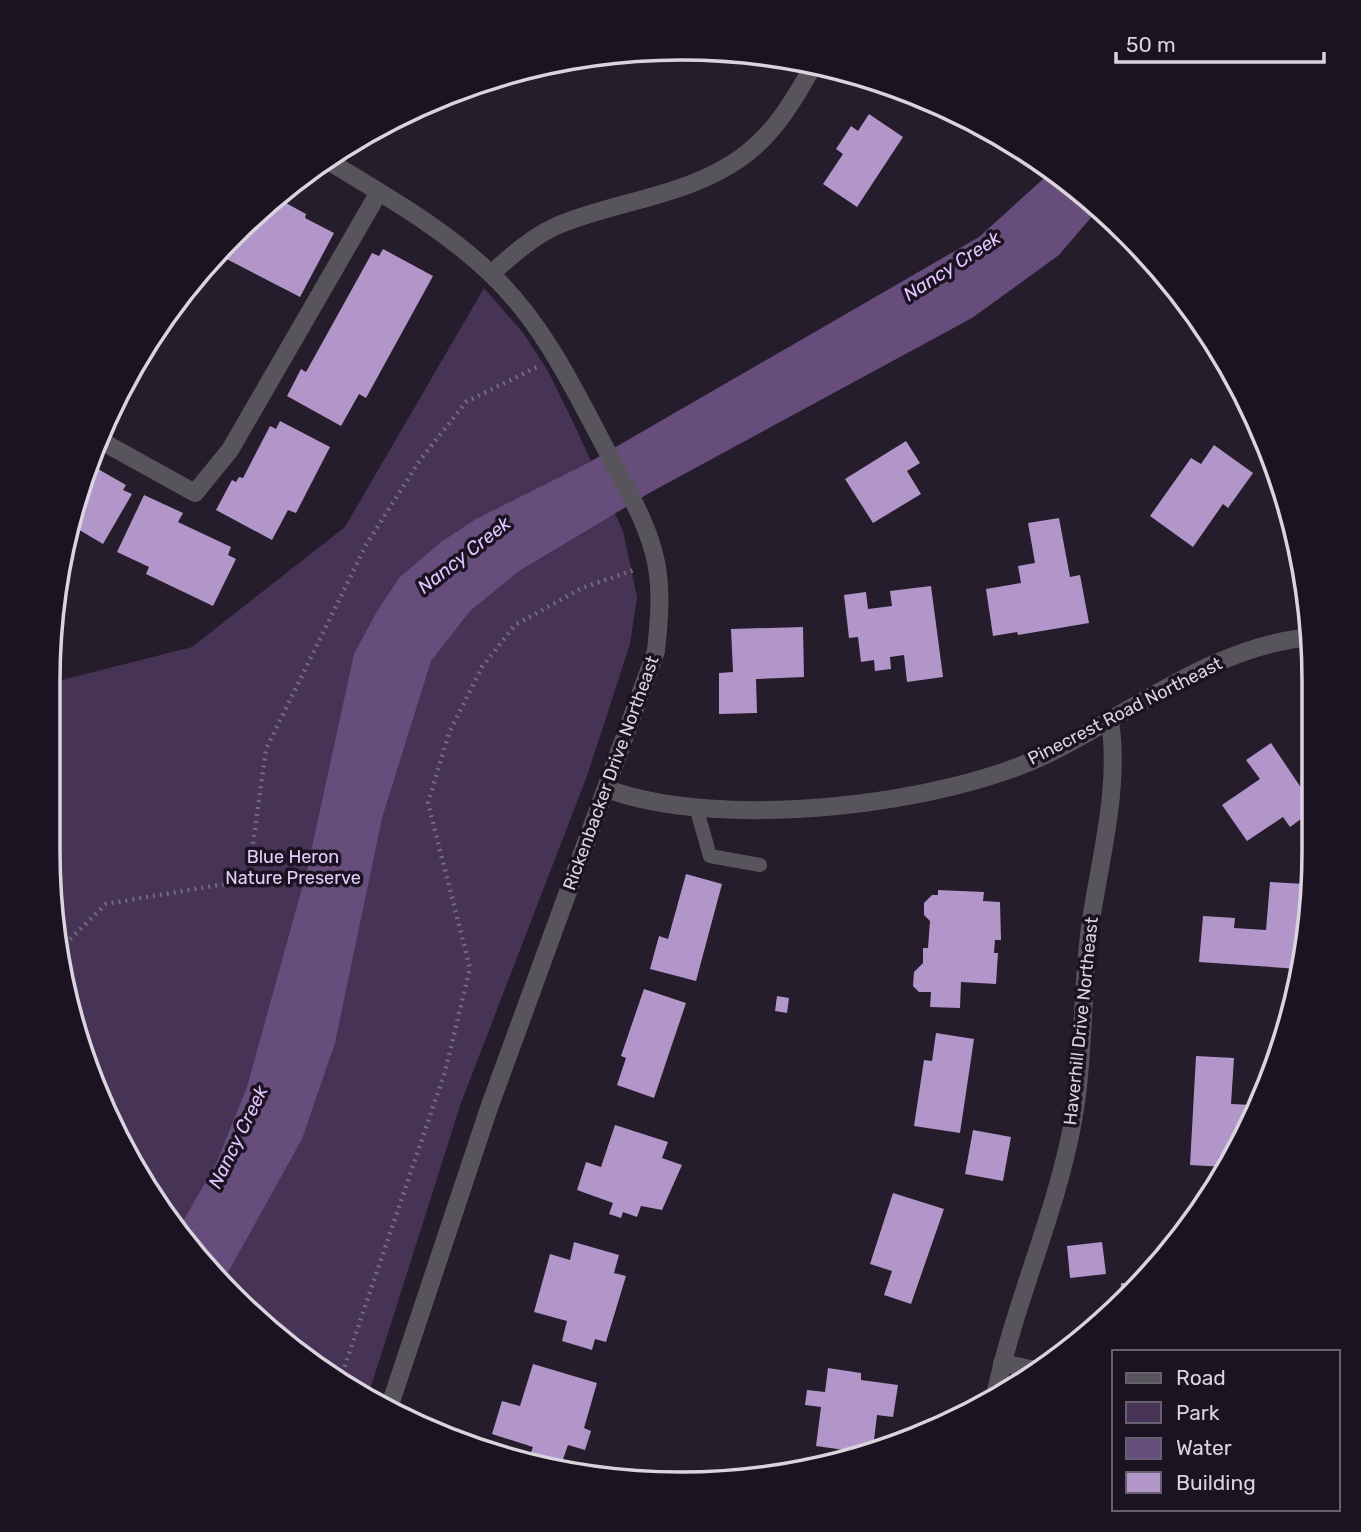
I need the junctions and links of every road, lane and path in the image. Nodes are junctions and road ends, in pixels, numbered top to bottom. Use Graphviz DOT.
graph roads {
  1 [pos="809,73"];
  2 [pos="334,165"];
  3 [pos="379,192"];
  4 [pos="491,274"];
  5 [pos="557,357"];
  6 [pos="107,444"];
  7 [pos="656,562"];
  8 [pos="1300,639"];
  9 [pos="1110,721"];
  10 [pos="607,789"];
  11 [pos="696,807"];
  12 [pos="760,865"];
  13 [pos="66,943"];
  14 [pos="1002,1363"];
  15 [pos="1026,1368"];
  16 [pos="343,1373"];
  17 [pos="997,1385"];
  18 [pos="392,1400"];
  1 -- 4 [label="street"];
  2 -- 3 [label="street, Rickenbacker Drive Northeast"];
  3 -- 4 [label="street, Rickenbacker Drive Northeast"];
  3 -- 6 [label="street"];
  4 -- 5 [label="street, Rickenbacker Drive Northeast"];
  5 -- 7 [label="street, Rickenbacker Drive Northeast"];
  5 -- 13 [label="path"];
  7 -- 10 [label="street, Rickenbacker Drive Northeast"];
  7 -- 16 [label="path"];
  8 -- 9 [label="street, Pinecrest Road Northeast"];
  9 -- 11 [label="street, Pinecrest Road Northeast"];
  9 -- 14 [label="street, Haverhill Drive Northeast"];
  10 -- 11 [label="street, Pinecrest Road Northeast"];
  10 -- 18 [label="street, Rickenbacker Drive Northeast"];
  11 -- 12 [label="lane"];
  14 -- 15 [label="street"];
  14 -- 17 [label="street, Haverhill Drive Northeast"];
}
